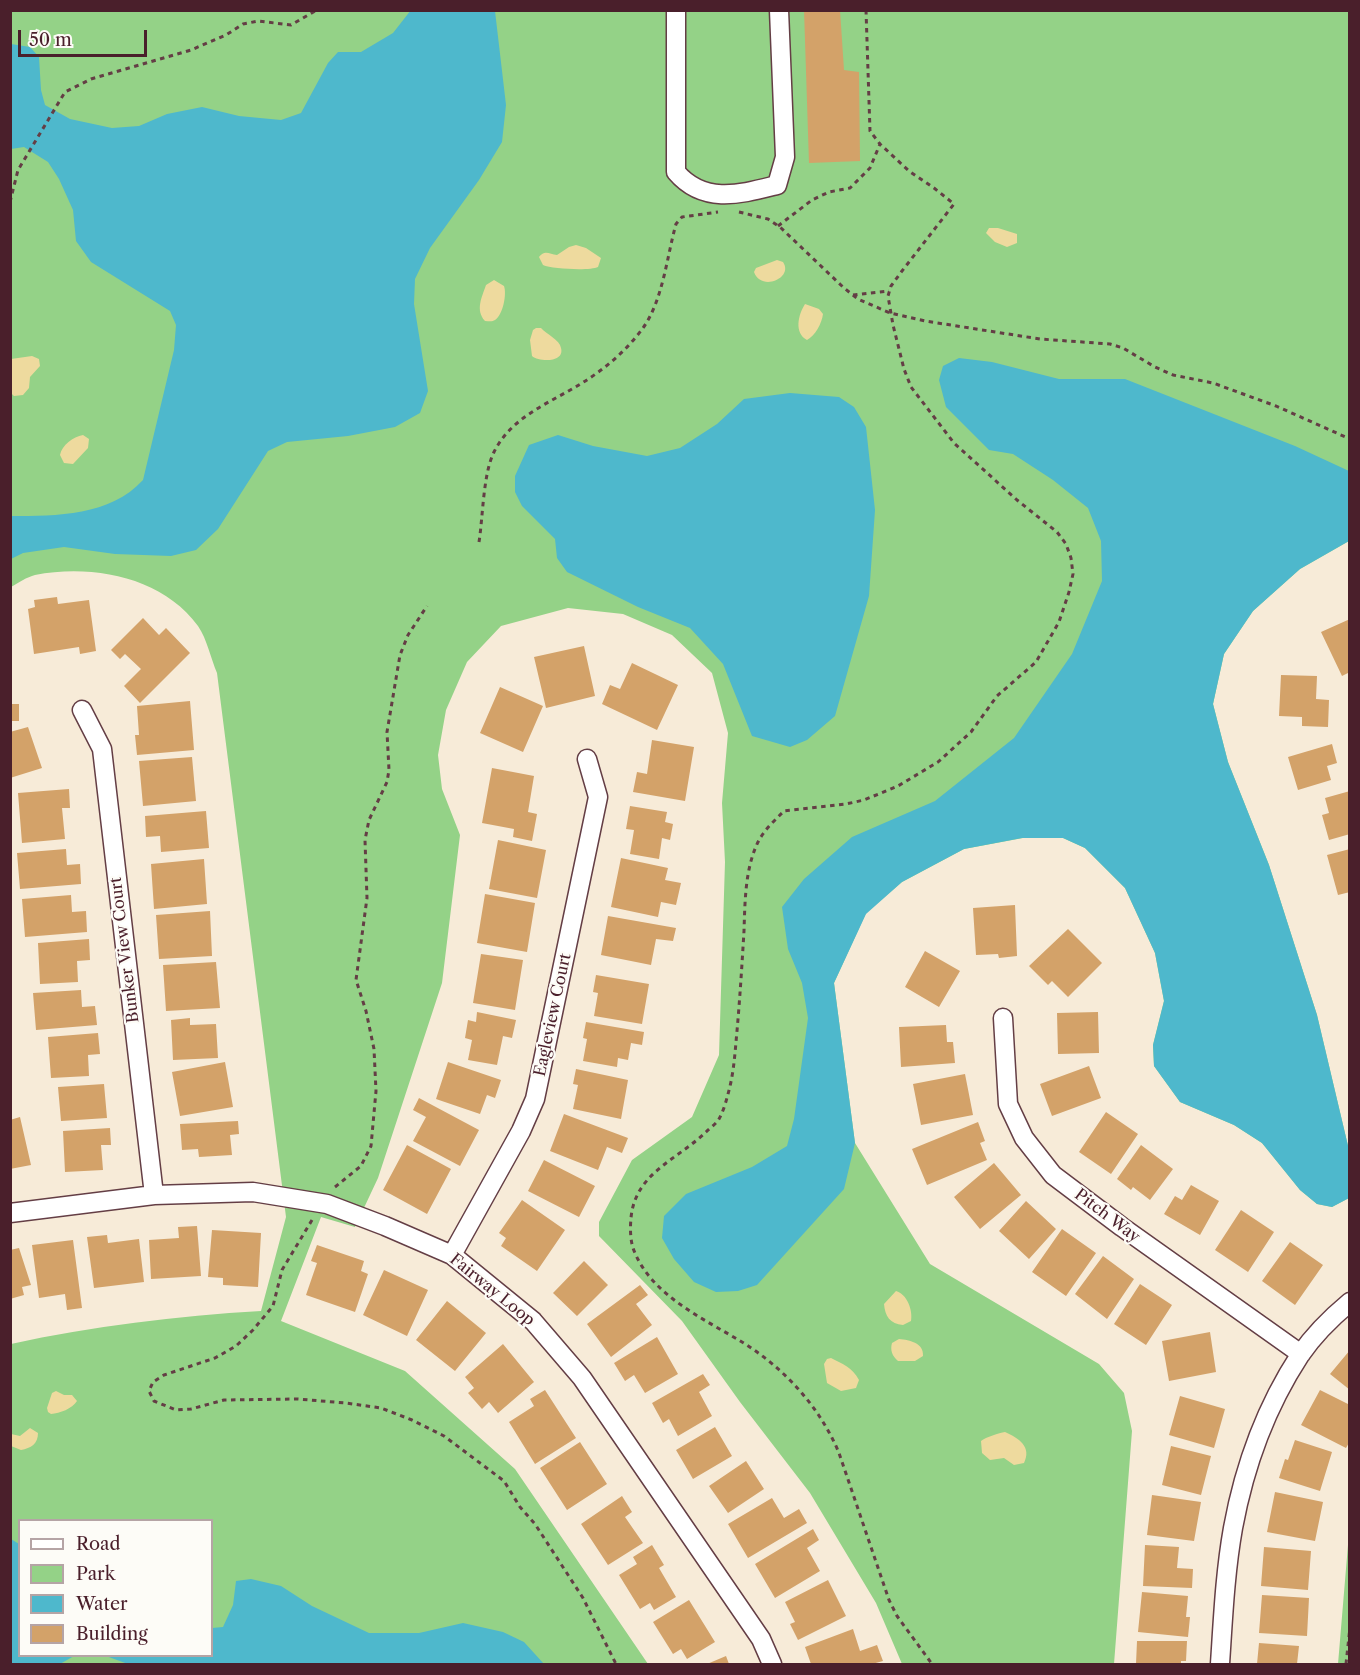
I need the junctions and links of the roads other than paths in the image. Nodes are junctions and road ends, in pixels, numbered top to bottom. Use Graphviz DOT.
graph roads {
  1 [pos="676,10"];
  2 [pos="779,10"];
  3 [pos="82,710"];
  4 [pos="587,759"];
  5 [pos="1003,1018"];
  6 [pos="154,1195"];
  7 [pos="10,1213"];
  8 [pos="452,1255"];
  9 [pos="1350,1302"];
  10 [pos="1301,1354"];
  11 [pos="772,1665"];
  12 [pos="1220,1665"];
  1 -- 2 [label="street"];
  3 -- 6 [label="street, Bunker View Court"];
  4 -- 8 [label="street, Eagleview Court"];
  5 -- 10 [label="street, Pitch Way"];
  6 -- 7 [label="street, Fairway Loop"];
  6 -- 8 [label="street, Fairway Loop"];
  8 -- 11 [label="street, Fairway Loop"];
  9 -- 10 [label="street"];
  10 -- 12 [label="street"];
}
